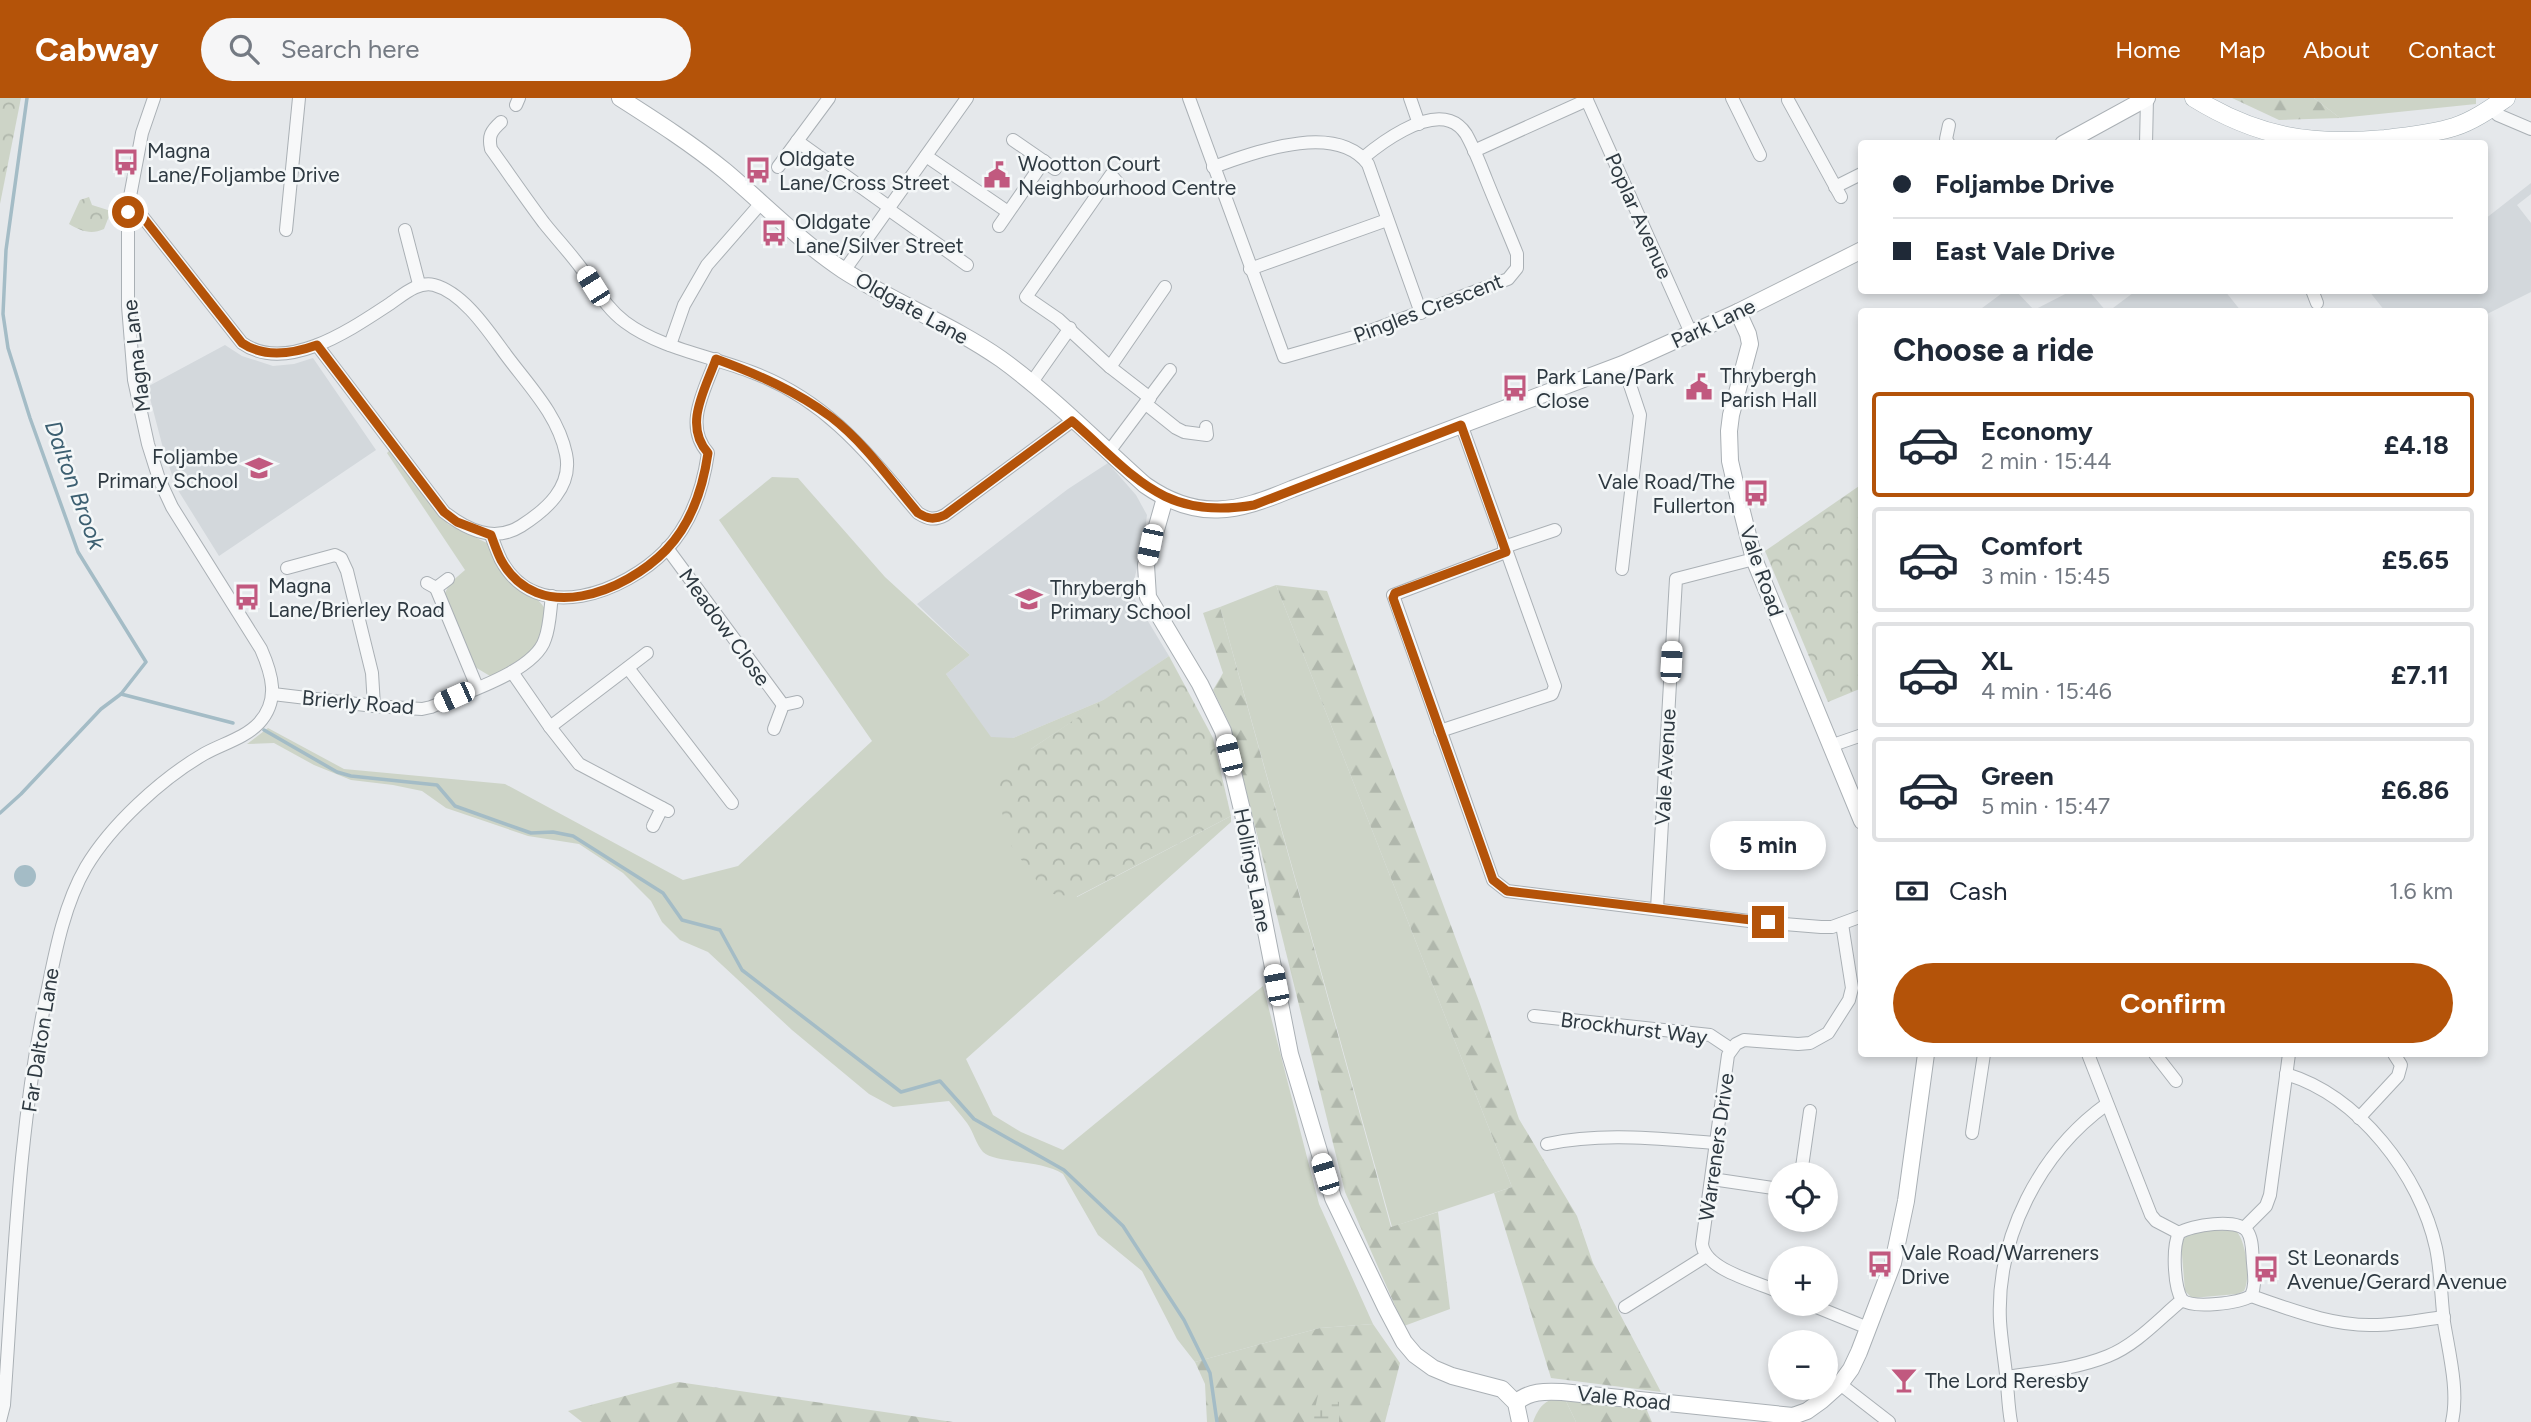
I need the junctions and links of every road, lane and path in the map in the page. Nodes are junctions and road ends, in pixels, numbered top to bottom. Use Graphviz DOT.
graph roads {
  1 [pos="154,98"];
  2 [pos="299,98"];
  3 [pos="620,98"];
  4 [pos="829,98"];
  5 [pos="1189,98"];
  6 [pos="1410,98"];
  7 [pos="1732,98"];
  8 [pos="2147,98"];
  9 [pos="2194,98"];
  10 [pos="2506,98"];
  11 [pos="963,99"];
  12 [pos="1587,99"];
  13 [pos="1788,100"];
  14 [pos="2490,108"];
  15 [pos="501,122"];
  16 [pos="1419,124"];
  17 [pos="1949,125"];
  18 [pos="2531,129"];
  19 [pos="1013,139"];
  20 [pos="1948,140"];
  21 [pos="2070,140"];
  22 [pos="2146,140"];
  23 [pos="2301,140"];
  24 [pos="2357,140"];
  25 [pos="797,141"];
  26 [pos="1474,151"];
  27 [pos="1760,155"];
  28 [pos="926,156"];
  29 [pos="1363,158"];
  30 [pos="778,167"];
  31 [pos="1213,167"];
  32 [pos="1858,175"];
  33 [pos="1118,183"];
  34 [pos="762,202"];
  35 [pos="128,207"];
  36 [pos="888,208"];
  37 [pos="1009,212"];
  38 [pos="1387,220"];
  39 [pos="999,226"];
  40 [pos="286,230"];
  41 [pos="405,230"];
  42 [pos="1858,252"];
  43 [pos="967,265"];
  44 [pos="1250,269"];
  45 [pos="844,271"];
  46 [pos="419,284"];
  47 [pos="1165,288"];
  48 [pos="1738,312"];
  49 [pos="1421,313"];
  50 [pos="1070,328"];
  51 [pos="1692,333"];
  52 [pos="317,345"];
  53 [pos="670,345"];
  54 [pos="716,359"];
  55 [pos="1623,364"];
  56 [pos="1110,367"];
  57 [pos="1170,370"];
  58 [pos="1032,383"];
  59 [pos="1148,401"];
  60 [pos="1072,421"];
  61 [pos="1461,425"];
  62 [pos="1206,426"];
  63 [pos="1108,453"];
  64 [pos="1165,498"];
  65 [pos="1555,530"];
  66 [pos="491,535"];
  67 [pos="667,548"];
  68 [pos="1505,550"];
  69 [pos="1754,559"];
  70 [pos="287,568"];
  71 [pos="1622,569"];
  72 [pos="448,579"];
  73 [pos="552,596"];
  74 [pos="647,653"];
  75 [pos="628,668"];
  76 [pos="512,672"];
  77 [pos="477,687"];
  78 [pos="273,694"];
  79 [pos="797,702"];
  80 [pos="783,705"];
  81 [pos="374,706"];
  82 [pos="550,727"];
  83 [pos="774,729"];
  84 [pos="1440,731"];
  85 [pos="1858,736"];
  86 [pos="1833,745"];
  87 [pos="732,803"];
  88 [pos="1858,811"];
  89 [pos="653,826"];
  90 [pos="1657,909"];
  91 [pos="1858,918"];
  92 [pos="1842,924"];
  93 [pos="1534,1016"];
  94 [pos="1731,1049"];
  95 [pos="1926,1057"];
  96 [pos="1984,1057"];
  97 [pos="2089,1057"];
  98 [pos="2157,1057"];
  99 [pos="2288,1057"];
  100 [pos="2396,1057"];
  101 [pos="2286,1074"];
  102 [pos="2176,1081"];
  103 [pos="2107,1104"];
  104 [pos="1810,1111"];
  105 [pos="2359,1118"];
  106 [pos="1972,1133"];
  107 [pos="1716,1143"];
  108 [pos="1547,1144"];
  109 [pos="1803,1162"];
  110 [pos="1712,1179"];
  111 [pos="1768,1187"];
  112 [pos="2245,1228"];
  113 [pos="2179,1233"];
  114 [pos="1706,1256"];
  115 [pos="1768,1287"];
  116 [pos="2251,1296"];
  117 [pos="2182,1300"];
  118 [pos="1626,1307"];
  119 [pos="1838,1316"];
  120 [pos="2444,1317"];
  121 [pos="1868,1328"];
  122 [pos="2006,1377"];
  123 [pos="1840,1384"];
  124 [pos="1516,1403"];
  125 [pos="1710,1414"];
  126 [pos="0,1421"];
  127 [pos="1520,1422"];
  128 [pos="1889,1422"];
  129 [pos="2011,1422"];
  130 [pos="2452,1422"];
  1 -- 35 [label="street, Magna Lane"];
  2 -- 40 [label="street"];
  3 -- 34 [label="street, Oldgate Lane"];
  4 -- 25 [label="street"];
  5 -- 31 [label="street"];
  6 -- 16 [label="street"];
  7 -- 27 [label="street"];
  8 -- 21 [label="street"];
  8 -- 22 [label="street"];
  9 -- 23 [label="main road"];
  10 -- 14 [label="main road"];
  11 -- 28 [label="street"];
  12 -- 26 [label="street"];
  12 -- 51 [label="street, Poplar Avenue"];
  13 -- 32 [label="street"];
  14 -- 18 [label="street"];
  14 -- 24 [label="main road"];
  15 -- 53 [label="street"];
  16 -- 26 [label="street, Pingles Crescent"];
  16 -- 29 [label="street, Pingles Crescent"];
  17 -- 20 [label="street"];
  19 -- 37 [label="street"];
  25 -- 30 [label="street"];
  25 -- 36 [label="street"];
  26 -- 49 [label="street, Pingles Crescent"];
  28 -- 36 [label="street"];
  28 -- 37 [label="street"];
  29 -- 31 [label="street"];
  29 -- 38 [label="street"];
  31 -- 44 [label="street"];
  33 -- 50 [label="street"];
  34 -- 45 [label="street, Oldgate Lane"];
  34 -- 53 [label="street"];
  35 -- 52 [label="street"];
  35 -- 78 [label="street, Magna Lane"];
  36 -- 43 [label="street"];
  36 -- 45 [label="street"];
  37 -- 39 [label="street"];
  38 -- 44 [label="street"];
  38 -- 49 [label="street"];
  41 -- 46 [label="street"];
  42 -- 48 [label="street, Park Lane"];
  44 -- 49 [label="street, Pingles Crescent"];
  45 -- 58 [label="street, Oldgate Lane"];
  46 -- 52 [label="street"];
  46 -- 66 [label="street"];
  47 -- 56 [label="street"];
  48 -- 51 [label="street, Park Lane"];
  48 -- 69 [label="street, Vale Road"];
  50 -- 56 [label="street"];
  50 -- 58 [label="street"];
  51 -- 55 [label="street, Park Lane"];
  52 -- 66 [label="street"];
  53 -- 54 [label="street"];
  54 -- 60 [label="street"];
  54 -- 67 [label="street"];
  55 -- 61 [label="street, Park Lane"];
  55 -- 71 [label="street"];
  56 -- 59 [label="street"];
  57 -- 59 [label="street"];
  58 -- 60 [label="street, Oldgate Lane"];
  59 -- 62 [label="street"];
  59 -- 63 [label="street"];
  60 -- 63 [label="street, Oldgate Lane"];
  61 -- 64 [label="street, Park Lane"];
  61 -- 68 [label="street"];
  63 -- 64 [label="street, Oldgate Lane"];
  64 -- 124 [label="street, Hollings Lane"];
  65 -- 68 [label="street"];
  66 -- 73 [label="street"];
  67 -- 73 [label="street"];
  67 -- 80 [label="street, Meadow Close"];
  68 -- 84 [label="street"];
  68 -- 84 [label="street"];
  69 -- 86 [label="street, Vale Road"];
  69 -- 90 [label="street, Vale Avenue"];
  70 -- 81 [label="street"];
  72 -- 77 [label="street"];
  73 -- 76 [label="street, Brierly Road"];
  74 -- 75 [label="street"];
  75 -- 82 [label="street"];
  75 -- 87 [label="street"];
  76 -- 77 [label="street, Brierly Road"];
  76 -- 82 [label="street"];
  77 -- 81 [label="street, Brierly Road"];
  78 -- 81 [label="street, Brierly Road"];
  78 -- 126 [label="street, Far Dalton Lane"];
  79 -- 80 [label="street, Meadow Close"];
  80 -- 83 [label="street, Meadow Close"];
  82 -- 89 [label="street"];
  84 -- 90 [label="street"];
  85 -- 86 [label="street"];
  86 -- 88 [label="street, Vale Road"];
  90 -- 92 [label="street"];
  91 -- 92 [label="street"];
  92 -- 94 [label="street, Warreners Drive"];
  93 -- 94 [label="street, Brockhurst Way"];
  94 -- 107 [label="street, Warreners Drive"];
  95 -- 121 [label="street, Vale Road"];
  96 -- 106 [label="street"];
  97 -- 103 [label="street"];
  98 -- 102 [label="street"];
  99 -- 101 [label="street"];
  100 -- 105 [label="street"];
  101 -- 105 [label="street"];
  101 -- 112 [label="street"];
  103 -- 113 [label="street"];
  103 -- 122 [label="street"];
  104 -- 109 [label="street"];
  105 -- 120 [label="street"];
  107 -- 108 [label="street"];
  107 -- 110 [label="street, Warreners Drive"];
  110 -- 111 [label="street"];
  110 -- 114 [label="street, Warreners Drive"];
  112 -- 113 [label="street"];
  112 -- 116 [label="street"];
  113 -- 117 [label="street"];
  114 -- 115 [label="street"];
  114 -- 118 [label="street"];
  116 -- 117 [label="street"];
  116 -- 120 [label="street"];
  117 -- 122 [label="street"];
  119 -- 121 [label="street"];
  120 -- 130 [label="street"];
  121 -- 123 [label="street, Vale Road"];
  122 -- 129 [label="street"];
  123 -- 125 [label="street, Vale Road"];
  123 -- 128 [label="street"];
  124 -- 125 [label="street, Vale Road"];
  124 -- 127 [label="street"];
}
